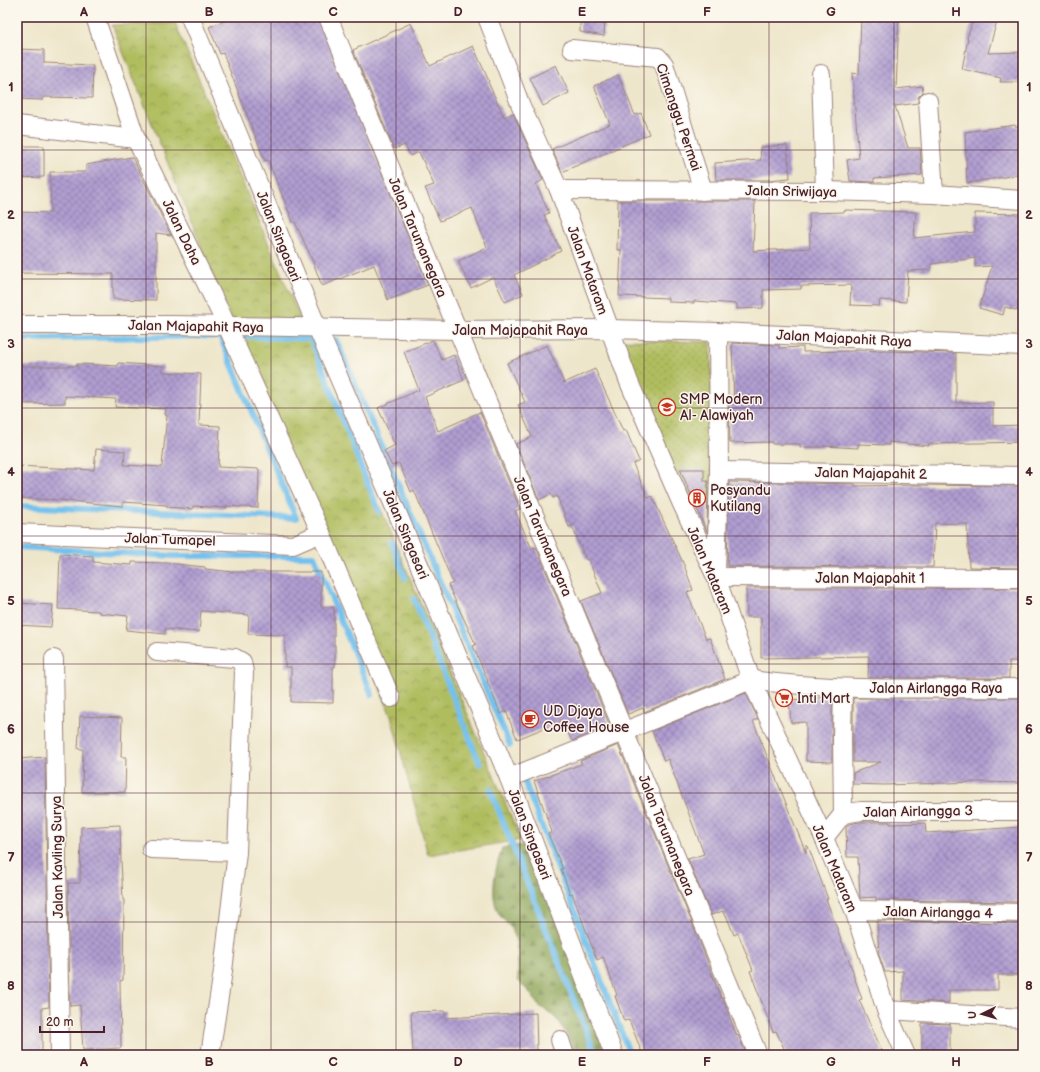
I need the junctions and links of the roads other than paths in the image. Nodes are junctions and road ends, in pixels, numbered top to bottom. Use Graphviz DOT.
graph roads {
  1 [pos="95,17"];
  2 [pos="190,17"];
  3 [pos="328,17"];
  4 [pos="487,17"];
  5 [pos="572,49"];
  6 [pos="821,74"];
  7 [pos="928,101"];
  8 [pos="17,125"];
  9 [pos="136,139"];
  10 [pos="559,190"];
  11 [pos="703,191"];
  12 [pos="825,191"];
  13 [pos="934,194"];
  14 [pos="1023,200"];
  15 [pos="17,325"];
  16 [pos="227,326"];
  17 [pos="317,328"];
  18 [pos="609,329"];
  19 [pos="457,330"];
  20 [pos="718,332"];
  21 [pos="1023,346"];
  22 [pos="719,471"];
  23 [pos="1023,476"];
  24 [pos="17,533"];
  25 [pos="321,533"];
  26 [pos="716,577"];
  27 [pos="1023,578"];
  28 [pos="157,652"];
  29 [pos="54,659"];
  30 [pos="751,680"];
  31 [pos="844,688"];
  32 [pos="1023,688"];
  33 [pos="391,698"];
  34 [pos="624,731"];
  35 [pos="509,778"];
  36 [pos="1023,811"];
  37 [pos="843,814"];
  38 [pos="824,838"];
  39 [pos="151,849"];
  40 [pos="237,852"];
  41 [pos="854,910"];
  42 [pos="1023,914"];
  43 [pos="886,1010"];
  44 [pos="1023,1018"];
  45 [pos="60,1055"];
  46 [pos="210,1055"];
  47 [pos="614,1055"];
  48 [pos="758,1055"];
  49 [pos="906,1055"];
  1 -- 9 [label="street, Jalan Daha"];
  2 -- 17 [label="street, Jalan Singasari"];
  3 -- 19 [label="street, Jalan Tarumanegara"];
  4 -- 10 [label="street, Jalan Mataram"];
  5 -- 11 [label="street, Cimanggu Permai"];
  6 -- 12 [label="street"];
  7 -- 13 [label="street"];
  8 -- 9 [label="street"];
  9 -- 16 [label="street, Jalan Daha"];
  10 -- 11 [label="street, Jalan Sriwijaya"];
  10 -- 18 [label="street, Jalan Mataram"];
  11 -- 12 [label="street, Jalan Sriwijaya"];
  12 -- 13 [label="street, Jalan Sriwijaya"];
  13 -- 14 [label="street, Jalan Sriwijaya"];
  15 -- 16 [label="street, Jalan Majapahit Raya"];
  16 -- 17 [label="street, Jalan Majapahit Raya"];
  16 -- 25 [label="street"];
  17 -- 19 [label="street, Jalan Majapahit Raya"];
  17 -- 35 [label="street, Jalan Singasari"];
  18 -- 19 [label="street, Jalan Majapahit Raya"];
  18 -- 20 [label="street, Jalan Majapahit Raya"];
  18 -- 26 [label="street, Jalan Mataram"];
  19 -- 34 [label="street, Jalan Tarumanegara"];
  20 -- 21 [label="street, Jalan Majapahit Raya"];
  20 -- 22 [label="street"];
  22 -- 23 [label="street, Jalan Majapahit 2"];
  22 -- 26 [label="street"];
  24 -- 25 [label="street, Jalan Tumapel"];
  25 -- 33 [label="street"];
  26 -- 27 [label="street, Jalan Majapahit 1"];
  26 -- 30 [label="street, Jalan Mataram"];
  28 -- 40 [label="street"];
  29 -- 45 [label="street, Jalan Kavling Surya"];
  30 -- 31 [label="street, Jalan Airlangga Raya"];
  30 -- 34 [label="street, Jalan Airlangga Raya"];
  30 -- 38 [label="street, Jalan Mataram"];
  31 -- 32 [label="street, Jalan Airlangga Raya"];
  31 -- 37 [label="street"];
  34 -- 35 [label="street, Jalan Airlangga Raya"];
  34 -- 48 [label="street, Jalan Tarumanegara"];
  35 -- 47 [label="street, Jalan Singasari"];
  36 -- 37 [label="street, Jalan Airlangga 3"];
  37 -- 38 [label="street, Jalan Airlangga 3"];
  38 -- 41 [label="street, Jalan Mataram"];
  39 -- 40 [label="street"];
  40 -- 46 [label="street"];
  41 -- 42 [label="street, Jalan Airlangga 4"];
  41 -- 43 [label="street, Jalan Mataram"];
  43 -- 44 [label="street"];
  43 -- 49 [label="street, Jalan Mataram"];
}
